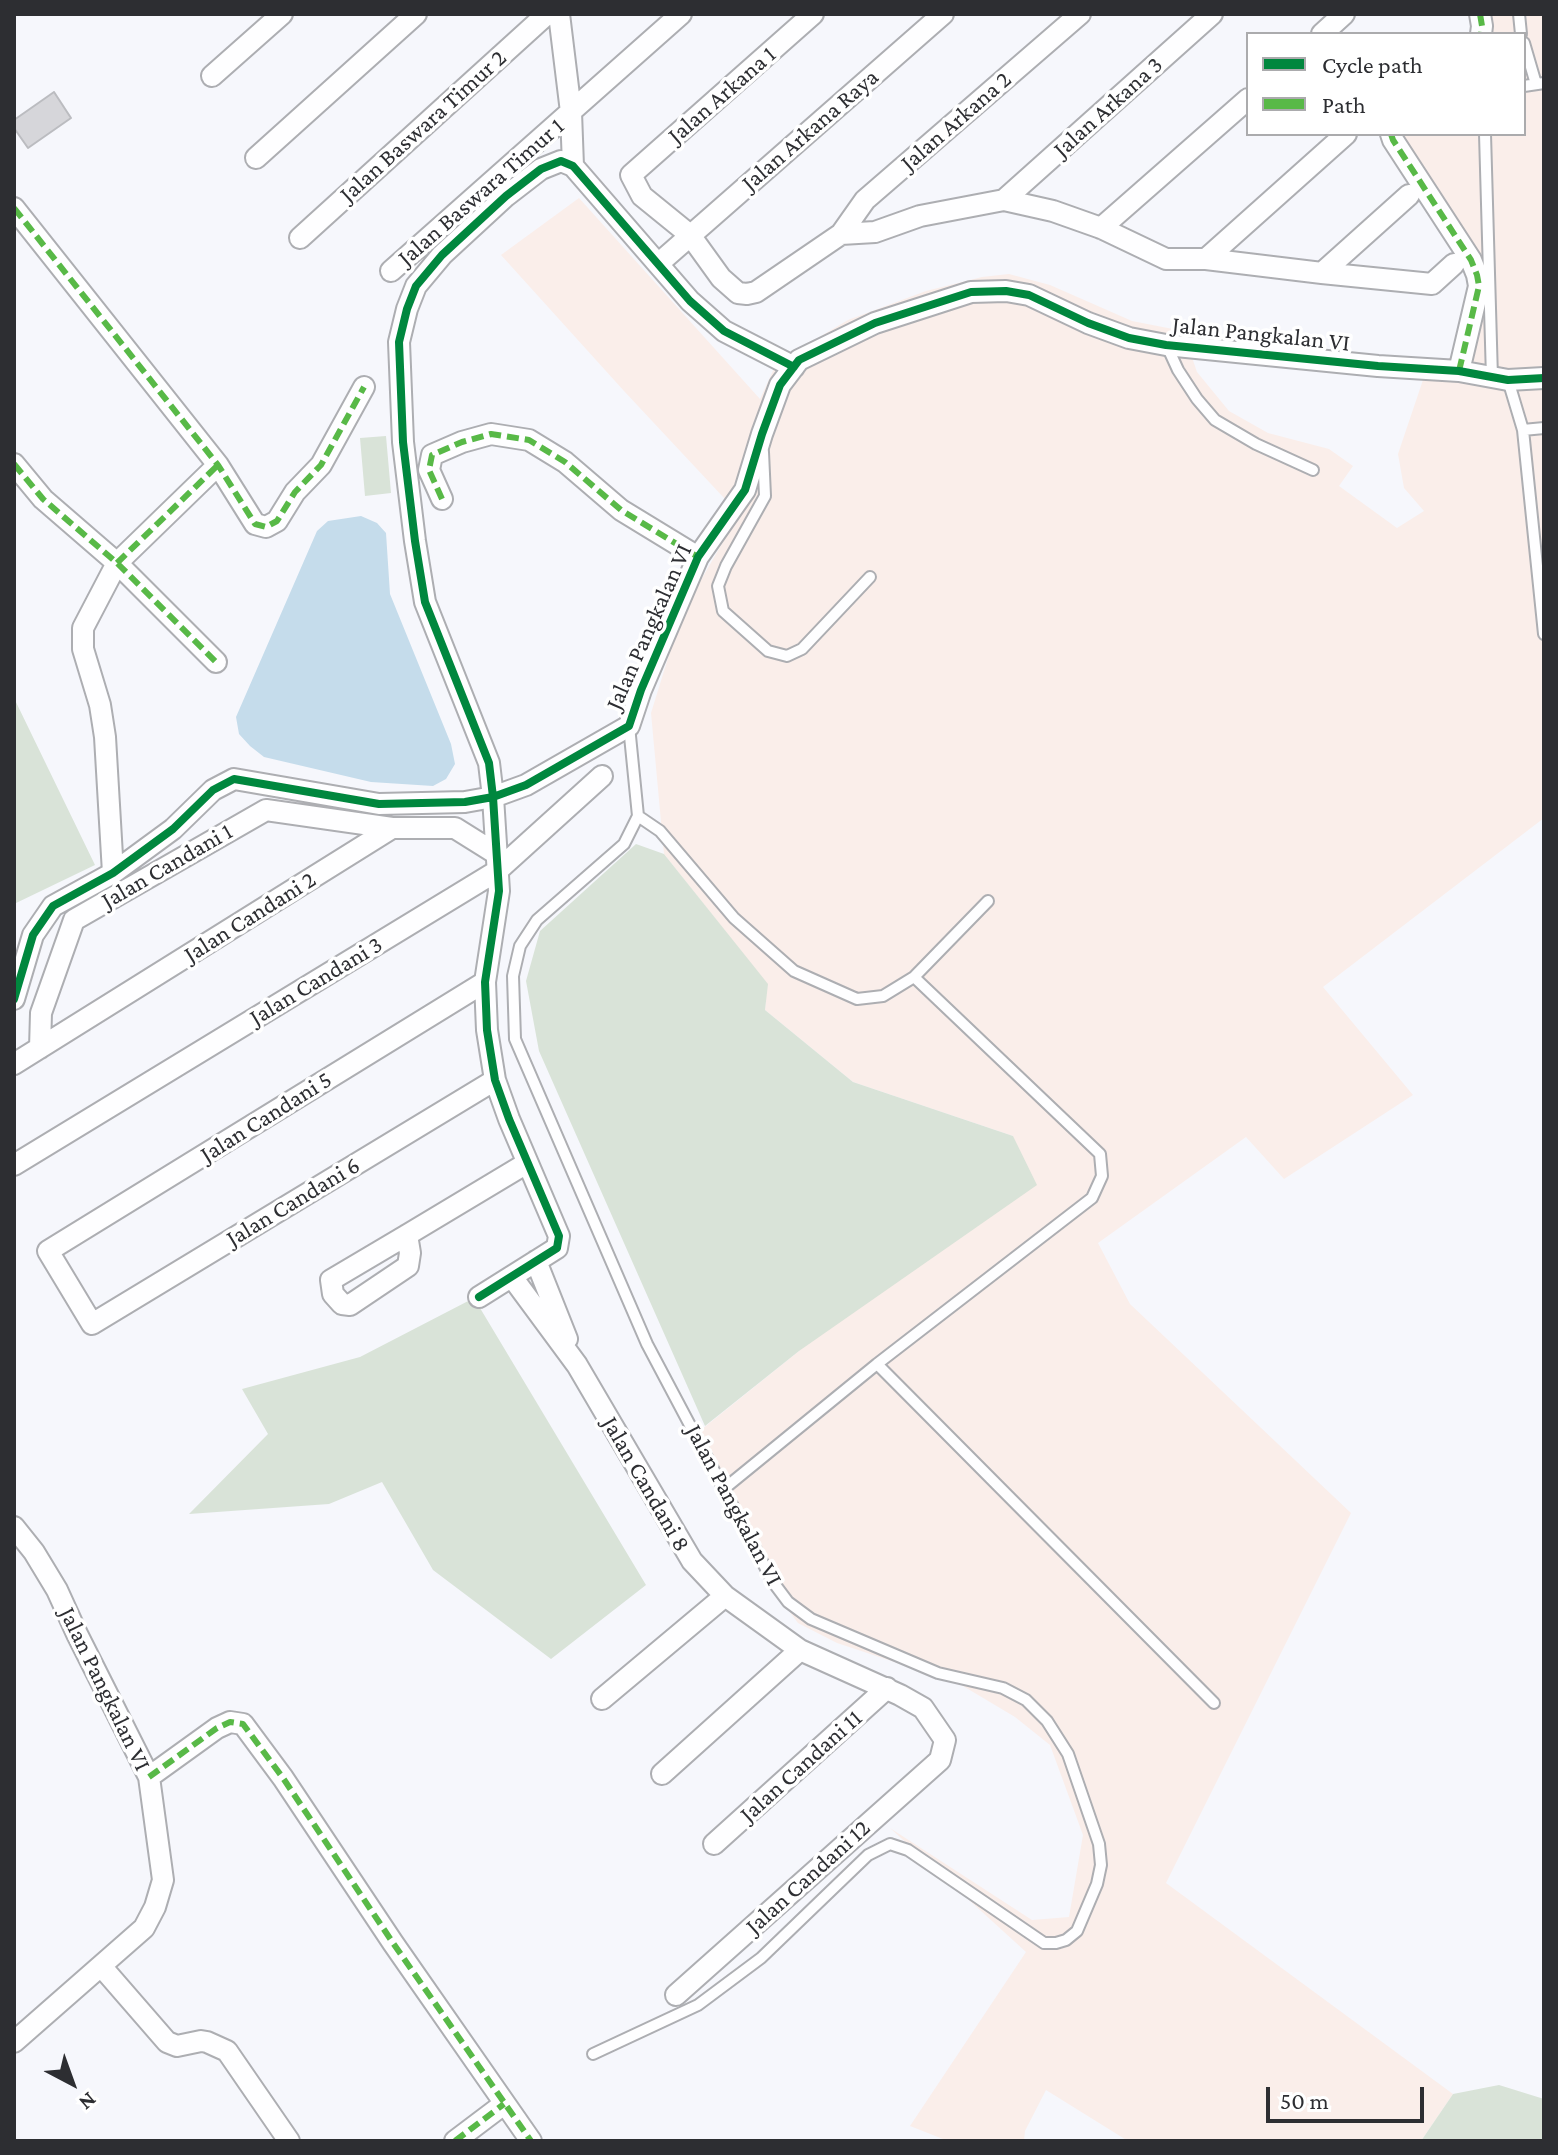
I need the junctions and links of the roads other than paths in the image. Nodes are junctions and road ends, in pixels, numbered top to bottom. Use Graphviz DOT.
graph roads {
  1 [pos="282,14"];
  2 [pos="416,14"];
  3 [pos="547,14"];
  4 [pos="559,14"];
  5 [pos="681,14"];
  6 [pos="813,14"];
  7 [pos="943,14"];
  8 [pos="1080,14"];
  9 [pos="1212,14"];
  10 [pos="1344,14"];
  11 [pos="1324,32"];
  12 [pos="1526,48"];
  13 [pos="212,76"];
  14 [pos="1540,83"];
  15 [pos="1246,101"];
  16 [pos="571,112"];
  17 [pos="1344,136"];
  18 [pos="1392,136"];
  19 [pos="1485,136"];
  20 [pos="256,158"];
  21 [pos="573,166"];
  22 [pos="1409,195"];
  23 [pos="1004,200"];
  24 [pos="14,208"];
  25 [pos="1101,228"];
  26 [pos="841,234"];
  27 [pos="300,238"];
  28 [pos="684,241"];
  29 [pos="1206,259"];
  30 [pos="658,264"];
  31 [pos="1454,264"];
  32 [pos="391,271"];
  33 [pos="1322,273"];
  34 [pos="1166,345"];
  35 [pos="794,367"];
  36 [pos="1459,371"];
  37 [pos="1544,378"];
  38 [pos="1500,379"];
  39 [pos="364,387"];
  40 [pos="1544,428"];
  41 [pos="1523,430"];
  42 [pos="762,434"];
  43 [pos="14,464"];
  44 [pos="218,465"];
  45 [pos="1313,470"];
  46 [pos="442,499"];
  47 [pos="1538,522"];
  48 [pos="698,557"];
  49 [pos="117,563"];
  50 [pos="870,577"];
  51 [pos="1544,634"];
  52 [pos="216,662"];
  53 [pos="629,726"];
  54 [pos="602,776"];
  55 [pos="493,797"];
  56 [pos="638,816"];
  57 [pos="392,828"];
  58 [pos="496,862"];
  59 [pos="113,873"];
  60 [pos="988,901"];
  61 [pos="914,977"];
  62 [pos="485,982"];
  63 [pos="14,999"];
  64 [pos="40,1048"];
  65 [pos="14,1064"];
  66 [pos="495,1080"];
  67 [pos="527,1163"];
  68 [pos="14,1165"];
  69 [pos="407,1235"];
  70 [pos="536,1261"];
  71 [pos="512,1277"];
  72 [pos="479,1297"];
  73 [pos="92,1324"];
  74 [pos="877,1364"];
  75 [pos="577,1365"];
  76 [pos="725,1488"];
  77 [pos="14,1527"];
  78 [pos="725,1596"];
  79 [pos="800,1650"];
  80 [pos="887,1688"];
  81 [pos="602,1699"];
  82 [pos="1214,1703"];
  83 [pos="940,1760"];
  84 [pos="662,1774"];
  85 [pos="149,1777"];
  86 [pos="714,1844"];
  87 [pos="101,1966"];
  88 [pos="676,1995"];
  89 [pos="14,2042"];
  90 [pos="593,2054"];
  91 [pos="504,2104"];
  92 [pos="289,2141"];
  93 [pos="455,2141"];
  94 [pos="531,2141"];
  1 -- 13 [label="street"];
  2 -- 20 [label="street"];
  3 -- 27 [label="street, Jalan Baswara Timur 2"];
  4 -- 16 [label="street"];
  5 -- 16 [label="street, Jalan Baswara Timur 1"];
  6 -- 28 [label="street, Jalan Arkana 1"];
  7 -- 28 [label="street, Jalan Arkana Raya"];
  8 -- 26 [label="street, Jalan Arkana 2"];
  9 -- 23 [label="street, Jalan Arkana 3"];
  10 -- 11 [label="street"];
  12 -- 14 [label="lane"];
  15 -- 25 [label="street"];
  16 -- 21 [label="street"];
  16 -- 32 [label="street, Jalan Baswara Timur 1"];
  17 -- 29 [label="street"];
  18 -- 36 [label="street"];
  19 -- 38 [label="lane"];
  21 -- 30 [label="street"];
  21 -- 55 [label="street"];
  22 -- 33 [label="street"];
  23 -- 25 [label="street"];
  23 -- 26 [label="street"];
  24 -- 44 [label="street"];
  25 -- 29 [label="street"];
  26 -- 28 [label="street"];
  28 -- 30 [label="street, Jalan Arkana Raya"];
  29 -- 33 [label="street"];
  30 -- 35 [label="street"];
  31 -- 33 [label="street"];
  34 -- 35 [label="street, Jalan Pangkalan VI"];
  34 -- 36 [label="street, Jalan Pangkalan VI"];
  34 -- 45 [label="lane"];
  35 -- 42 [label="street, Jalan Pangkalan VI"];
  36 -- 38 [label="street, Jalan Pangkalan VI"];
  37 -- 38 [label="street, Jalan Pangkalan VI"];
  38 -- 41 [label="lane"];
  39 -- 44 [label="street"];
  40 -- 41 [label="lane"];
  41 -- 47 [label="lane"];
  42 -- 48 [label="street, Jalan Pangkalan VI"];
  42 -- 50 [label="lane"];
  43 -- 49 [label="street"];
  44 -- 49 [label="street"];
  46 -- 48 [label="street"];
  47 -- 51 [label="lane"];
  48 -- 53 [label="street, Jalan Pangkalan VI"];
  49 -- 52 [label="street"];
  49 -- 59 [label="street"];
  53 -- 55 [label="street, Jalan Pangkalan VI"];
  53 -- 56 [label="lane, Jalan Pangkalan VI"];
  54 -- 58 [label="street, Jalan Candani 3"];
  55 -- 58 [label="street"];
  55 -- 59 [label="street, Jalan Pangkalan VI"];
  56 -- 61 [label="lane"];
  56 -- 76 [label="lane, Jalan Pangkalan VI"];
  57 -- 58 [label="street"];
  57 -- 64 [label="street, Jalan Candani 2"];
  57 -- 64 [label="street, Jalan Candani 1"];
  58 -- 62 [label="street"];
  58 -- 68 [label="street, Jalan Candani 3"];
  59 -- 63 [label="street, Jalan Pangkalan VI"];
  60 -- 61 [label="lane"];
  61 -- 74 [label="lane"];
  62 -- 66 [label="street"];
  62 -- 73 [label="street, Jalan Candani 5"];
  64 -- 65 [label="street, Jalan Candani 2"];
  66 -- 67 [label="street"];
  66 -- 73 [label="street, Jalan Candani 6"];
  67 -- 69 [label="street"];
  67 -- 70 [label="street"];
  70 -- 71 [label="street"];
  70 -- 75 [label="street, Jalan Candani 8"];
  71 -- 72 [label="street"];
  71 -- 75 [label="street, Jalan Candani 8"];
  74 -- 76 [label="lane"];
  74 -- 82 [label="lane"];
  75 -- 78 [label="street, Jalan Candani 8"];
  76 -- 90 [label="lane, Jalan Pangkalan VI"];
  77 -- 85 [label="street, Jalan Pangkalan VI"];
  78 -- 79 [label="street, Jalan Candani 8"];
  78 -- 81 [label="street"];
  79 -- 80 [label="street, Jalan Candani 8"];
  79 -- 84 [label="street"];
  80 -- 83 [label="street, Jalan Candani 8"];
  80 -- 86 [label="street, Jalan Candani 11"];
  83 -- 88 [label="street, Jalan Candani 12"];
  85 -- 87 [label="street, Jalan Pangkalan VI"];
  85 -- 91 [label="street"];
  87 -- 89 [label="street, Jalan Pangkalan VI"];
  87 -- 92 [label="street"];
  91 -- 93 [label="street"];
  91 -- 94 [label="street"];
}
